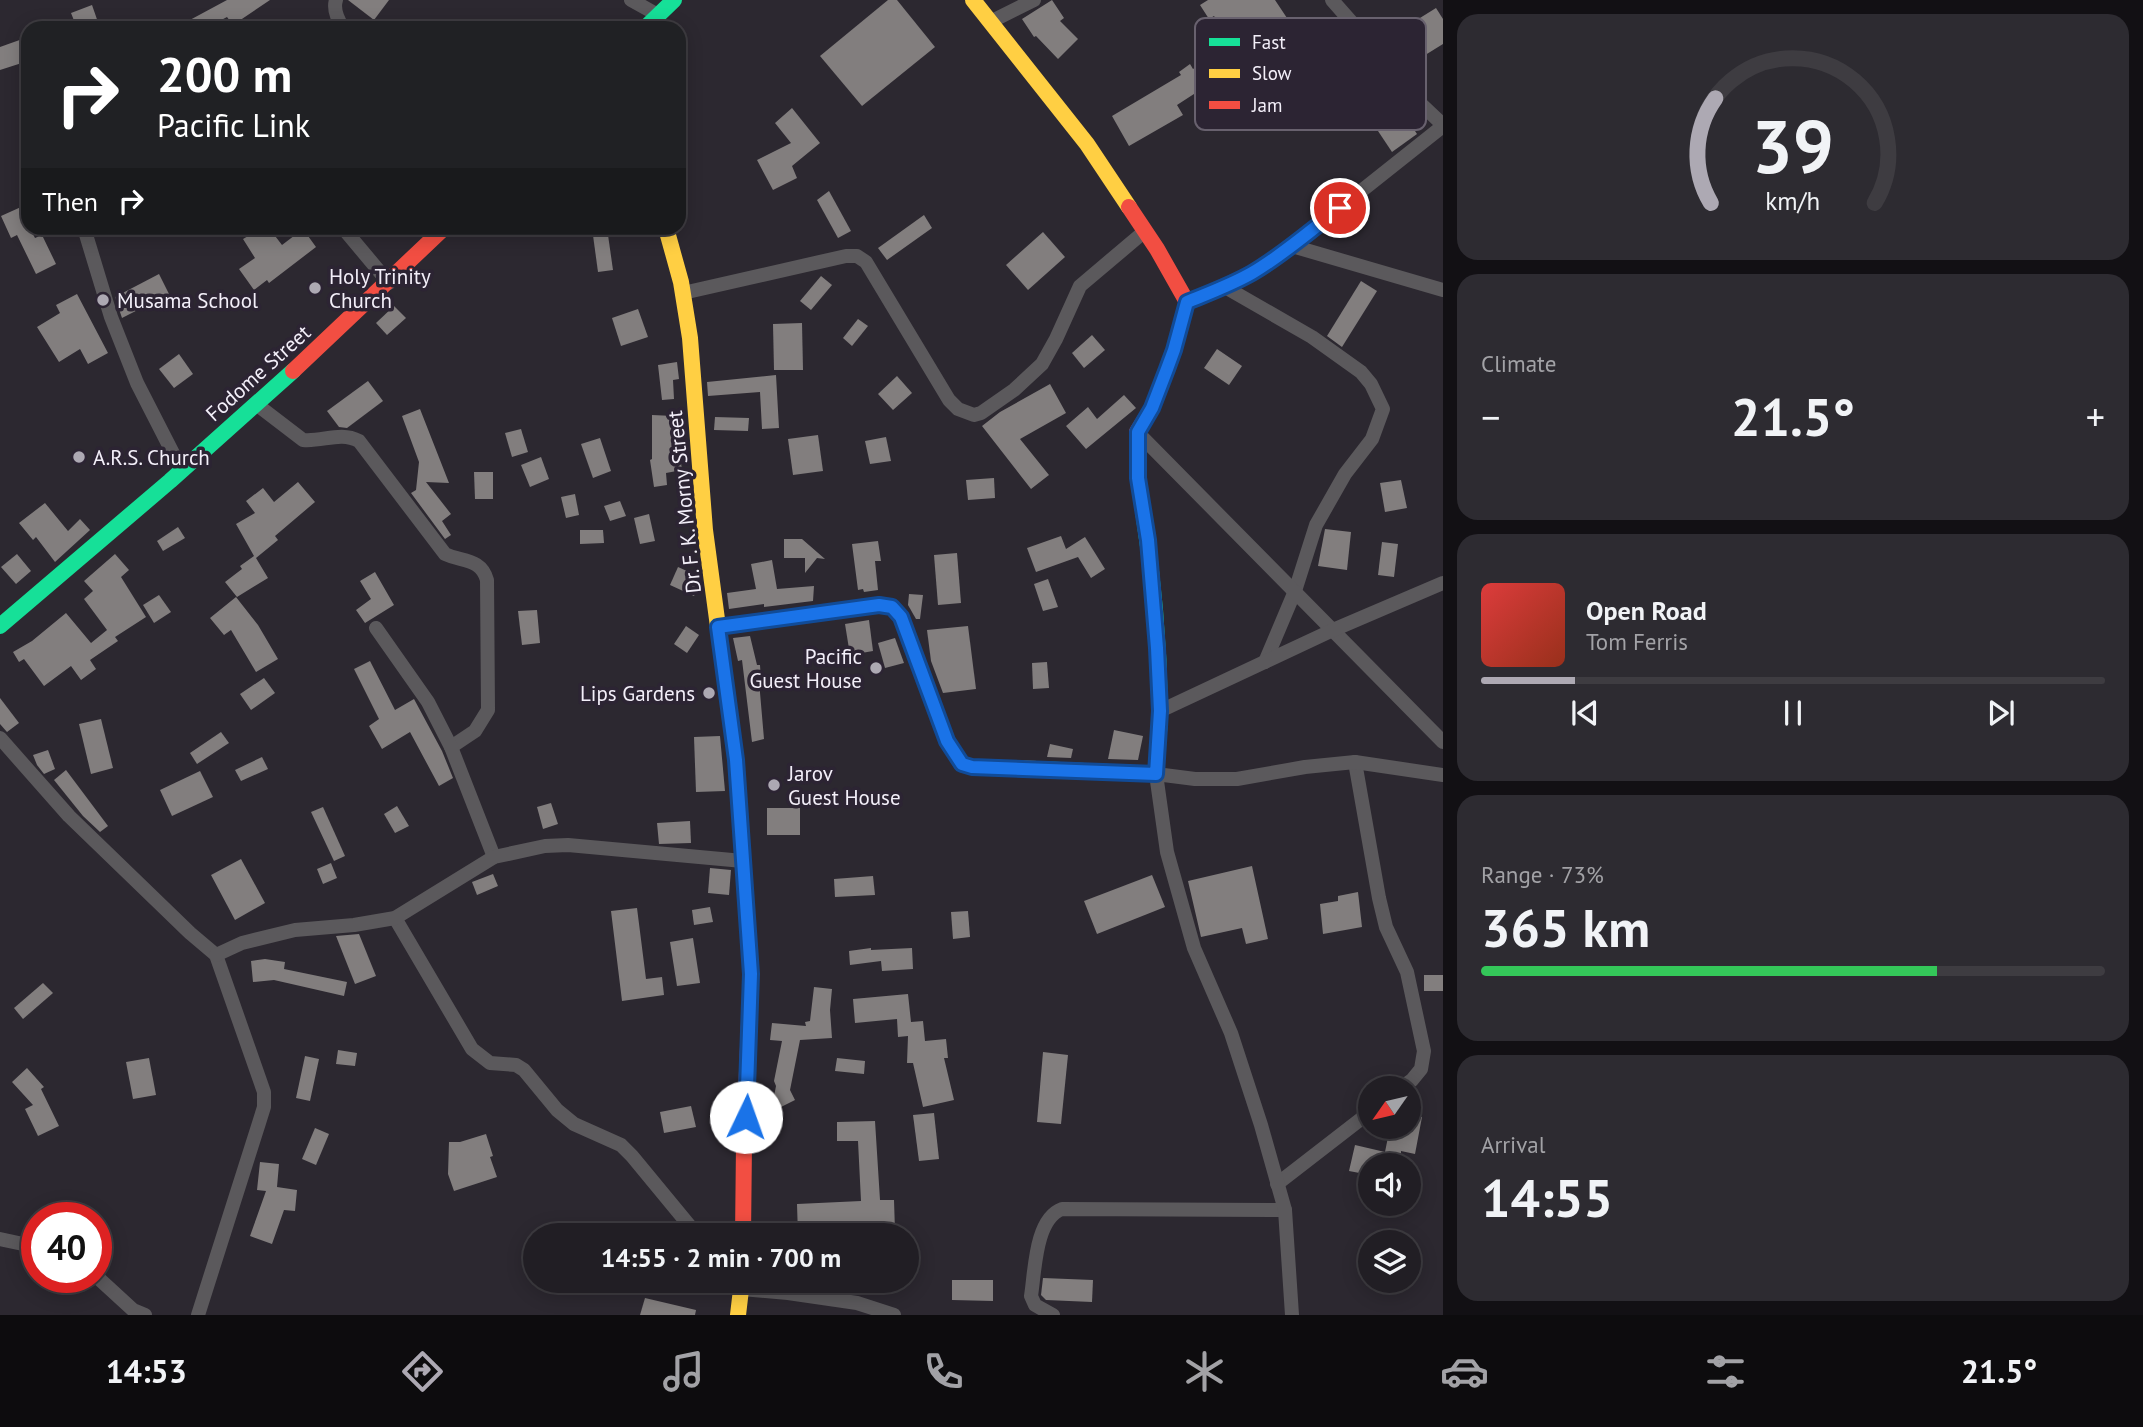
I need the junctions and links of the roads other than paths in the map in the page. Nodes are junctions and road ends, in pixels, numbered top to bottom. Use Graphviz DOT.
graph roads {
  1 [pos="336,0"];
  2 [pos="631,0"];
  3 [pos="674,0"];
  4 [pos="972,0"];
  5 [pos="1034,0"];
  6 [pos="1332,0"];
  7 [pos="659,15"];
  8 [pos="1348,18"];
  9 [pos="339,21"];
  10 [pos="653,21"];
  11 [pos="990,22"];
  12 [pos="1426,109"];
  13 [pos="1443,125"];
  14 [pos="1145,230"];
  15 [pos="86,235"];
  16 [pos="349,235"];
  17 [pos="437,235"];
  18 [pos="668,235"];
  19 [pos="1292,246"];
  20 [pos="389,283"];
  21 [pos="1225,287"];
  22 [pos="1443,290"];
  23 [pos="683,293"];
  24 [pos="1187,302"];
  25 [pos="256,404"];
  26 [pos="1138,432"];
  27 [pos="181,469"];
  28 [pos="1443,583"];
  29 [pos="1295,591"];
  30 [pos="0,626"];
  31 [pos="718,627"];
  32 [pos="376,628"];
  33 [pos="1333,630"];
  34 [pos="1265,662"];
  35 [pos="1160,711"];
  36 [pos="0,738"];
  37 [pos="1443,742"];
  38 [pos="451,747"];
  39 [pos="1355,762"];
  40 [pos="1156,774"];
  41 [pos="1443,775"];
  42 [pos="494,857"];
  43 [pos="743,861"];
  44 [pos="395,918"];
  45 [pos="216,955"];
  46 [pos="1415,1076"];
  47 [pos="1358,1121"];
  48 [pos="1277,1184"];
  49 [pos="1285,1210"];
  50 [pos="687,1223"];
  51 [pos="743,1223"];
  52 [pos="0,1239"];
  53 [pos="21,1244"];
  54 [pos="112,1291"];
  55 [pos="739,1293"];
  56 [pos="788,1293"];
  57 [pos="145,1315"];
  58 [pos="198,1315"];
  59 [pos="737,1315"];
  60 [pos="894,1315"];
  61 [pos="1053,1315"];
  62 [pos="1292,1315"];
  1 -- 9 [label="street"];
  2 -- 7 [label="street"];
  3 -- 7 [label="street"];
  4 -- 11 [label="street"];
  5 -- 11 [label="street"];
  6 -- 8 [label="street"];
  7 -- 10 [label="street"];
  11 -- 14 [label="street"];
  12 -- 13 [label="street"];
  13 -- 19 [label="street"];
  14 -- 23 [label="street"];
  14 -- 24 [label="street"];
  15 -- 27 [label="street"];
  16 -- 20 [label="street"];
  17 -- 20 [label="street, Fodome Street"];
  18 -- 23 [label="street, Dr. F. K. Morny Street"];
  19 -- 21 [label="street"];
  19 -- 22 [label="street"];
  20 -- 25 [label="street, Fodome Street"];
  21 -- 24 [label="street"];
  21 -- 29 [label="street"];
  23 -- 31 [label="street, Dr. F. K. Morny Street"];
  24 -- 26 [label="street"];
  25 -- 27 [label="street, Fodome Street"];
  25 -- 38 [label="street"];
  26 -- 29 [label="street"];
  26 -- 35 [label="street"];
  27 -- 30 [label="street, Fodome Street"];
  28 -- 33 [label="street"];
  29 -- 33 [label="street"];
  29 -- 34 [label="street"];
  31 -- 40 [label="street"];
  31 -- 43 [label="street, Dr. F. K. Morny Street"];
  32 -- 38 [label="street"];
  33 -- 34 [label="street"];
  33 -- 37 [label="street"];
  34 -- 35 [label="street"];
  35 -- 40 [label="street"];
  36 -- 45 [label="street"];
  38 -- 42 [label="street"];
  39 -- 40 [label="street"];
  39 -- 41 [label="street"];
  39 -- 46 [label="street"];
  40 -- 48 [label="street"];
  42 -- 43 [label="street"];
  42 -- 44 [label="street"];
  43 -- 51 [label="street, Dr. F. K. Morny Street"];
  44 -- 45 [label="street"];
  44 -- 50 [label="street"];
  45 -- 58 [label="street"];
  47 -- 48 [label="street"];
  48 -- 49 [label="street"];
  49 -- 61 [label="street"];
  49 -- 62 [label="street"];
  52 -- 53 [label="street"];
  54 -- 57 [label="street"];
  55 -- 59 [label="street"];
  56 -- 60 [label="street"];
}
